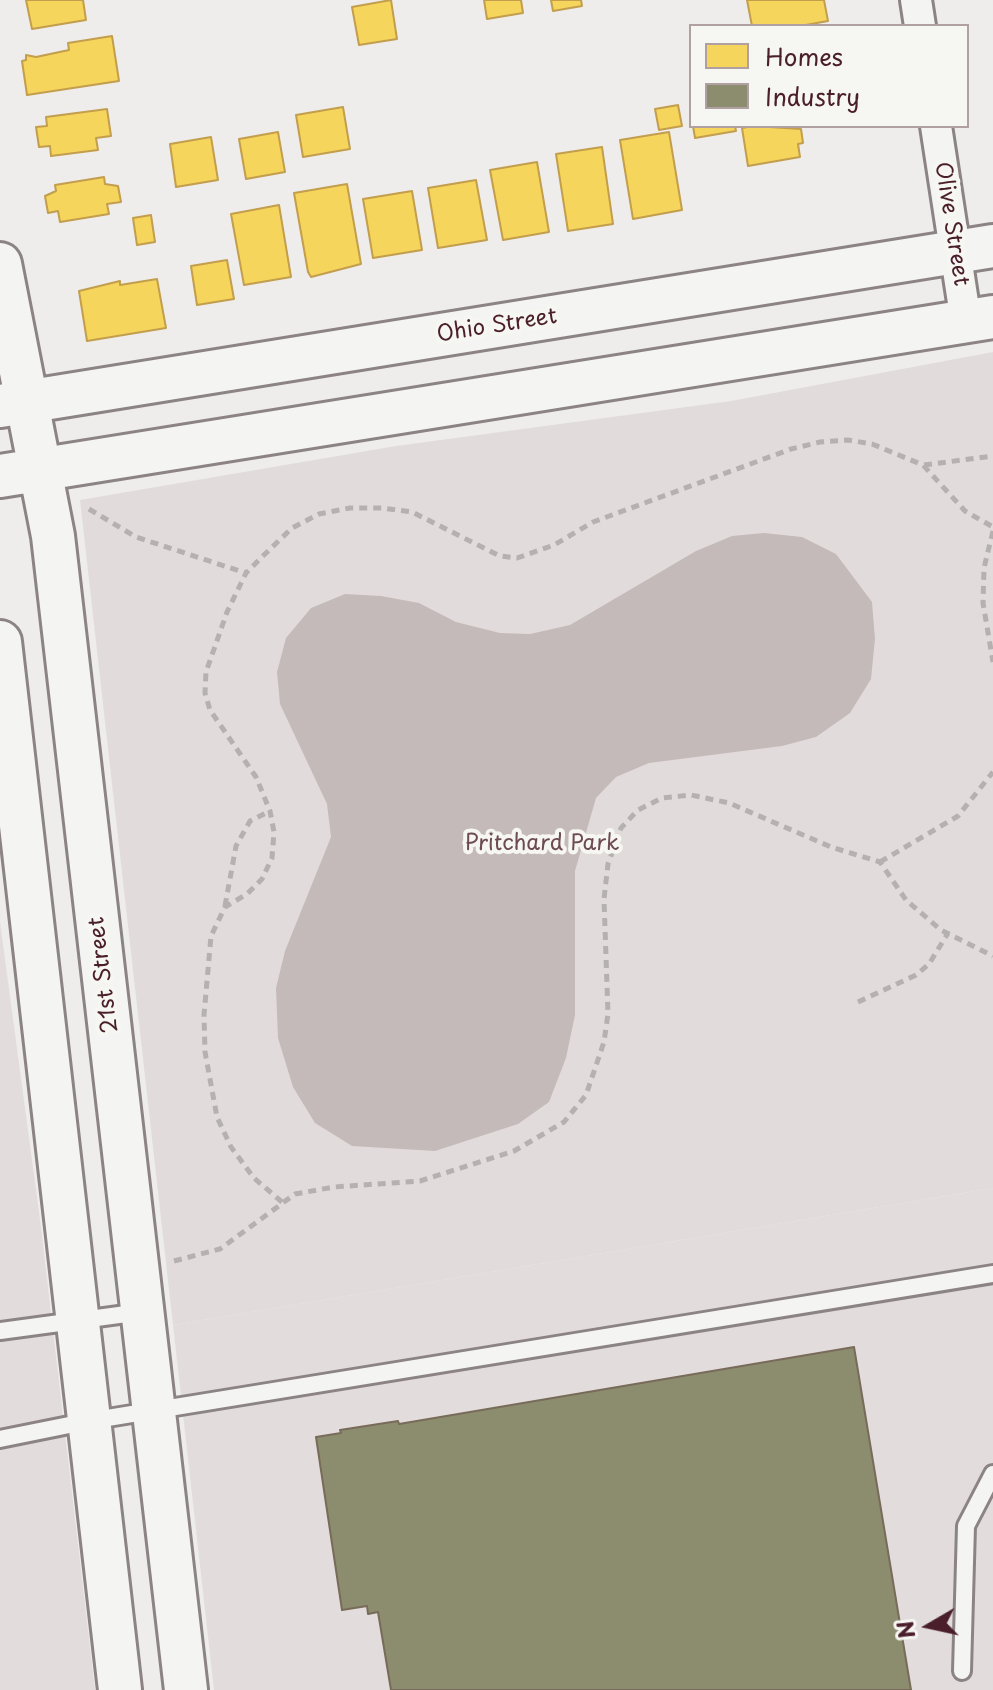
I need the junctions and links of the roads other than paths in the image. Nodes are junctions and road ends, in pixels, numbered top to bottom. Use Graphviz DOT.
graph roads {
  1 [pos="916,0"];
  2 [pos="920,24"];
  3 [pos="937,128"];
  4 [pos="974,250"];
  5 [pos="0,264"];
  6 [pos="980,320"];
  7 [pos="13,404"];
  8 [pos="20,473"];
  9 [pos="0,642"];
  10 [pos="993,1274"];
  11 [pos="142,1311"];
  12 [pos="78,1320"];
  13 [pos="0,1331"];
  14 [pos="154,1410"];
  15 [pos="89,1421"];
  16 [pos="0,1439"];
  17 [pos="993,1474"];
  18 [pos="962,1671"];
  19 [pos="120,1690"];
  20 [pos="186,1690"];
  1 -- 2 [label="street"];
  3 -- 4 [label="street, Olive Street"];
  4 -- 6 [label="street, Olive Street"];
  4 -- 7 [label="street, Ohio Street"];
  5 -- 7 [label="street, 21st Street"];
  6 -- 8 [label="street"];
  7 -- 8 [label="street, 21st Street"];
  8 -- 11 [label="street, 21st Street"];
  9 -- 12 [label="street"];
  10 -- 14 [label="lane"];
  11 -- 12 [label="lane"];
  11 -- 14 [label="street, 21st Street"];
  12 -- 13 [label="lane"];
  12 -- 15 [label="street"];
  14 -- 15 [label="lane"];
  14 -- 20 [label="street, 21st Street"];
  15 -- 16 [label="lane"];
  15 -- 19 [label="street"];
  17 -- 18 [label="lane"];
}
